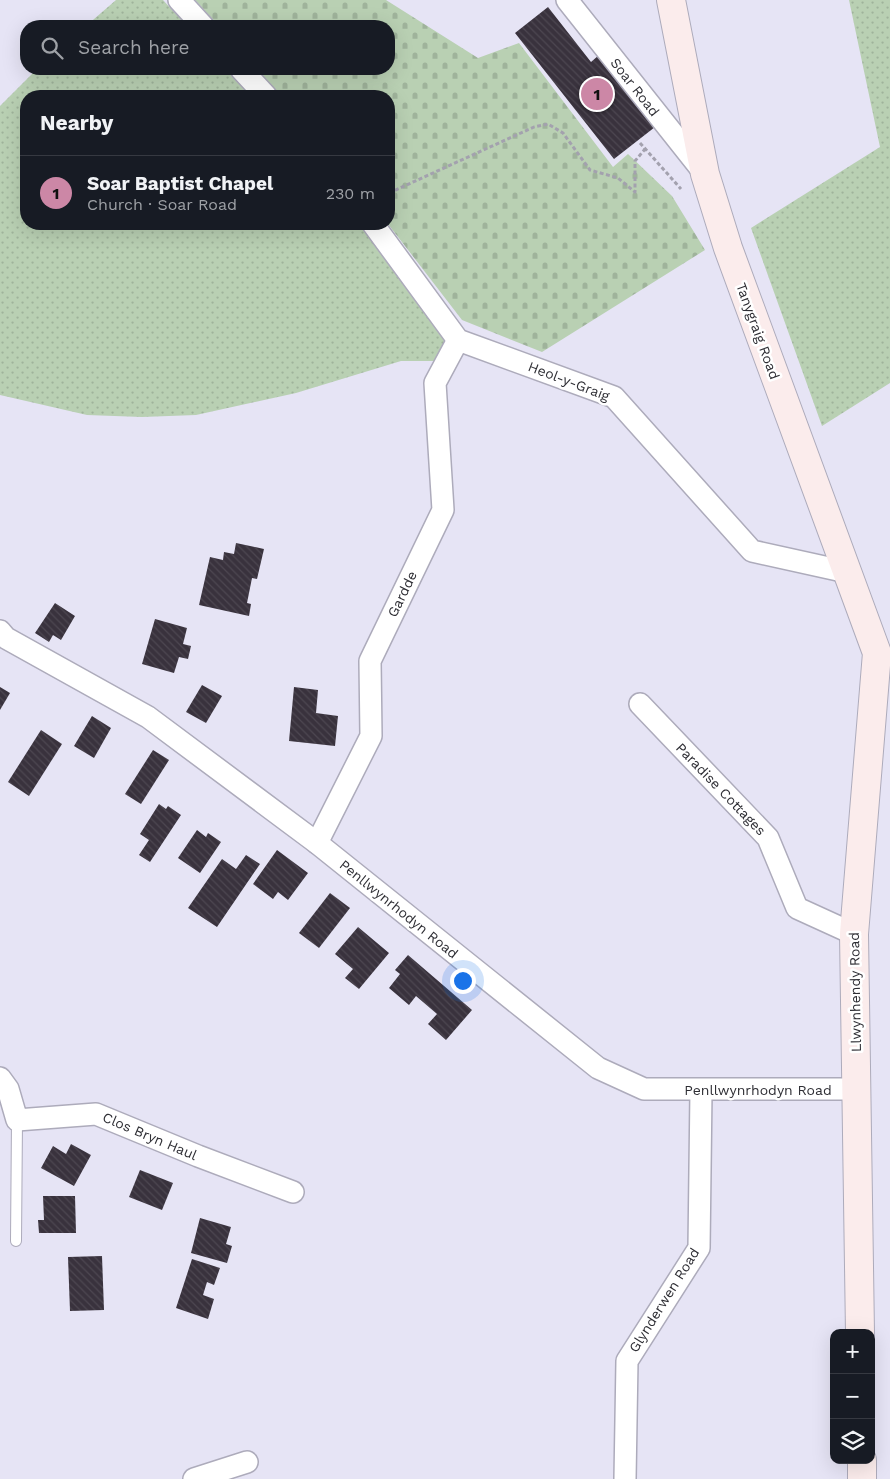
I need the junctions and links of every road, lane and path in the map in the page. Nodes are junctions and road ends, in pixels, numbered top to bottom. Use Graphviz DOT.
graph roads {
  1 [pos="179,0"];
  2 [pos="567,0"];
  3 [pos="671,0"];
  4 [pos="197,20"];
  5 [pos="247,75"];
  6 [pos="260,90"];
  7 [pos="645,149"];
  8 [pos="705,174"];
  9 [pos="395,190"];
  10 [pos="377,230"];
  11 [pos="458,340"];
  12 [pos="847,572"];
  13 [pos="0,631"];
  14 [pos="883,657"];
  15 [pos="640,704"];
  16 [pos="317,843"];
  17 [pos="854,934"];
  18 [pos="0,1078"];
  19 [pos="856,1089"];
  20 [pos="701,1091"];
  21 [pos="17,1120"];
  22 [pos="293,1192"];
  23 [pos="16,1241"];
  24 [pos="860,1329"];
  25 [pos="247,1462"];
  26 [pos="862,1464"];
  27 [pos="194,1479"];
  28 [pos="625,1479"];
  29 [pos="862,1479"];
  1 -- 4 [label="street"];
  2 -- 8 [label="street, Soar Road"];
  3 -- 8 [label="main road, Tanygraig Road"];
  5 -- 6 [label="street"];
  7 -- 9 [label="path"];
  8 -- 12 [label="main road, Tanygraig Road"];
  10 -- 11 [label="street"];
  11 -- 12 [label="street, Heol-y-Graig"];
  11 -- 16 [label="street, Gardde"];
  12 -- 14 [label="main road, Tanygraig Road"];
  13 -- 16 [label="street, Penllwynrhodyn Road"];
  14 -- 17 [label="main road, Llwynhendy Road"];
  15 -- 17 [label="street, Paradise Cottages"];
  16 -- 20 [label="street, Penllwynrhodyn Road"];
  17 -- 19 [label="main road, Llwynhendy Road"];
  18 -- 21 [label="street"];
  19 -- 20 [label="street, Penllwynrhodyn Road"];
  19 -- 24 [label="main road, Llwynhendy Road"];
  20 -- 28 [label="street, Glynderwen Road"];
  21 -- 22 [label="street, Clos Bryn Haul"];
  21 -- 23 [label="lane"];
  25 -- 27 [label="street"];
  26 -- 29 [label="main road"];
}
